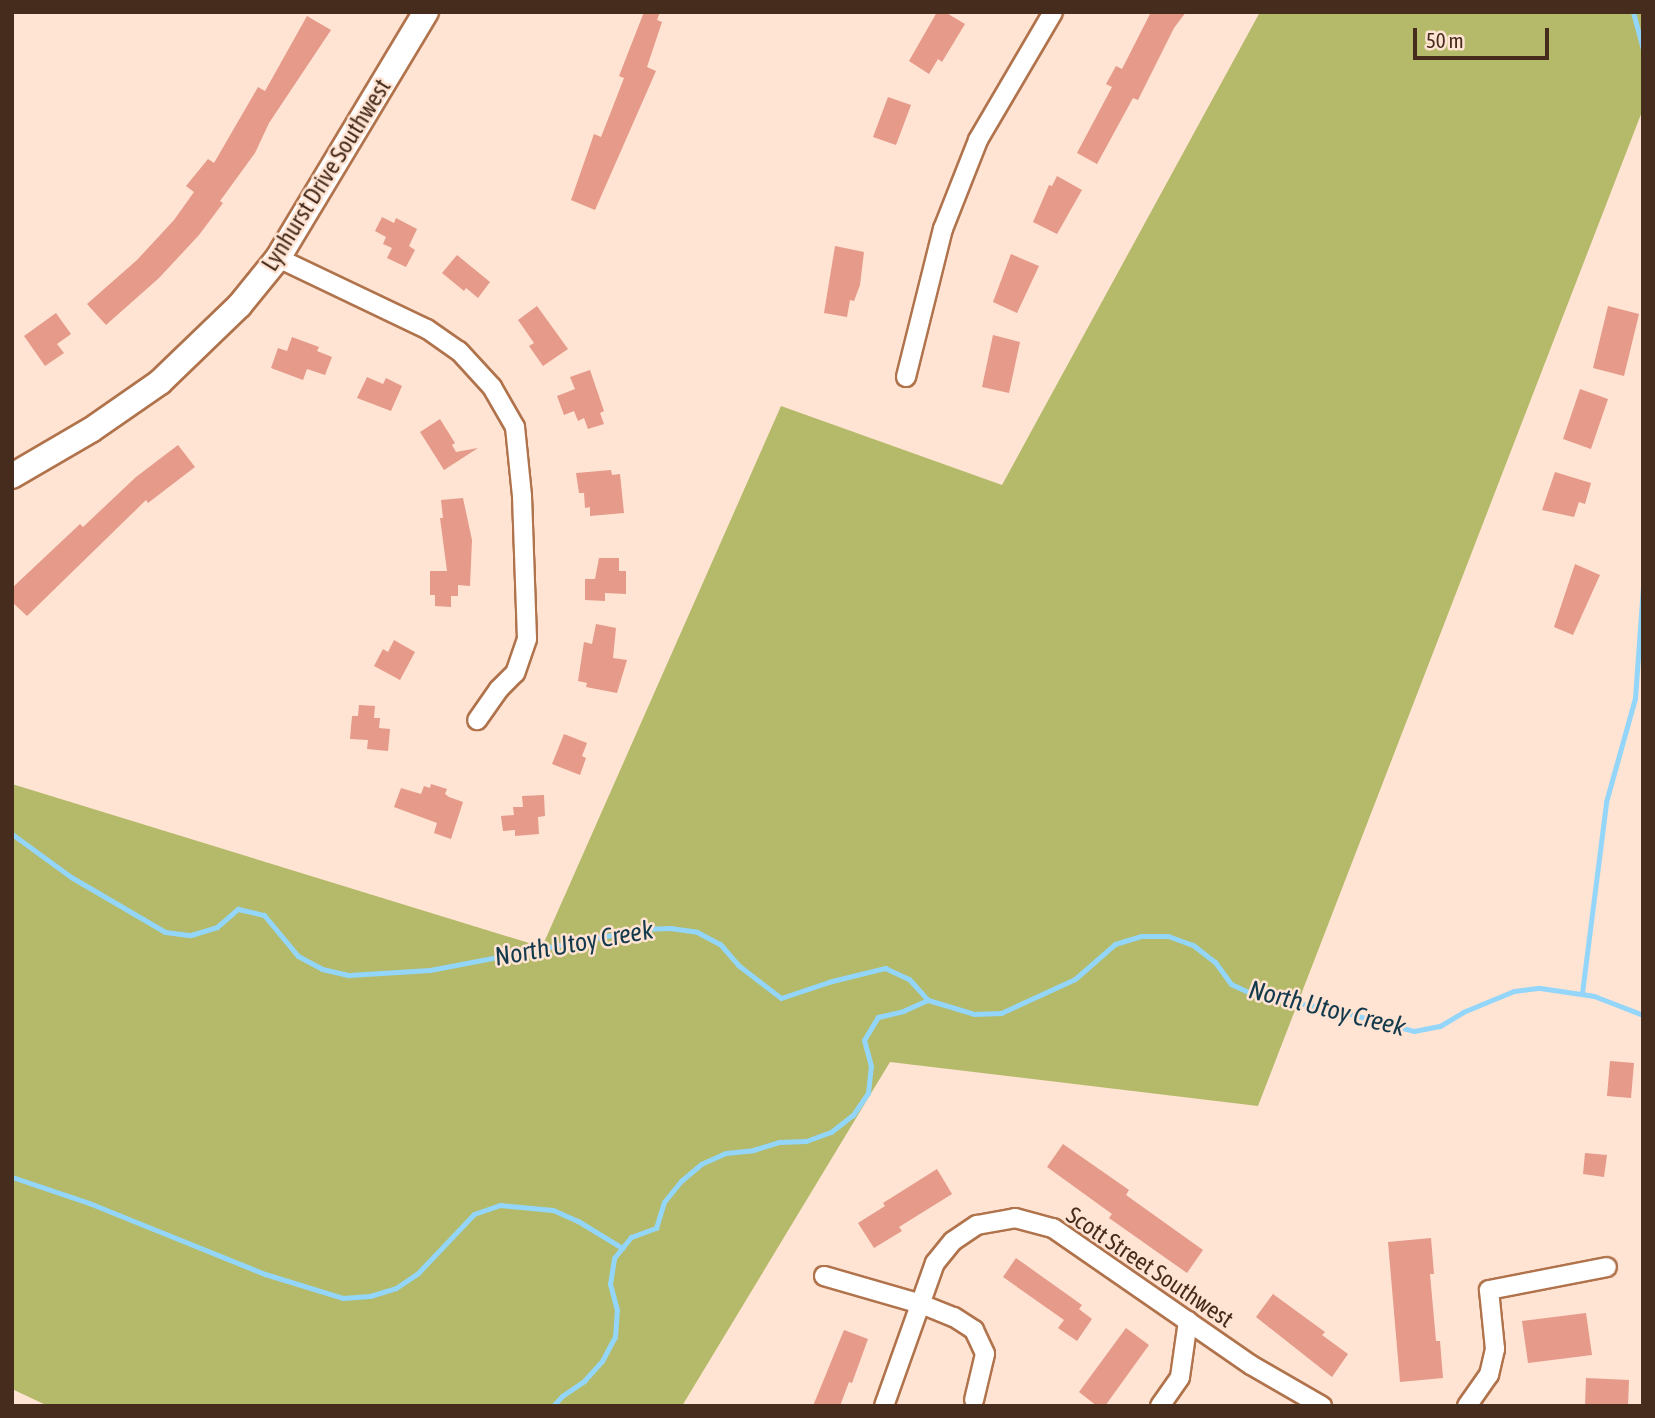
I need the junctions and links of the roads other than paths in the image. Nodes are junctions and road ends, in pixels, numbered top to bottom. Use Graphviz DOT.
graph roads {
  1 [pos="426,12"];
  2 [pos="1053,12"];
  3 [pos="278,258"];
  4 [pos="906,377"];
  5 [pos="12,476"];
  6 [pos="477,720"];
  7 [pos="1607,1266"];
  8 [pos="824,1276"];
  9 [pos="921,1304"];
  10 [pos="1188,1321"];
  11 [pos="974,1400"];
  12 [pos="884,1406"];
  13 [pos="1160,1406"];
  14 [pos="1322,1406"];
  15 [pos="1467,1406"];
  1 -- 3 [label="street, Lynhurst Drive Southwest"];
  2 -- 4 [label="street"];
  3 -- 5 [label="street, Lynhurst Drive Southwest"];
  3 -- 6 [label="street"];
  7 -- 15 [label="street"];
  8 -- 9 [label="street"];
  9 -- 10 [label="street, Scott Street Southwest"];
  9 -- 11 [label="street"];
  9 -- 12 [label="street, Scott Street Southwest"];
  10 -- 13 [label="street"];
  10 -- 14 [label="street, Scott Street Southwest"];
}
